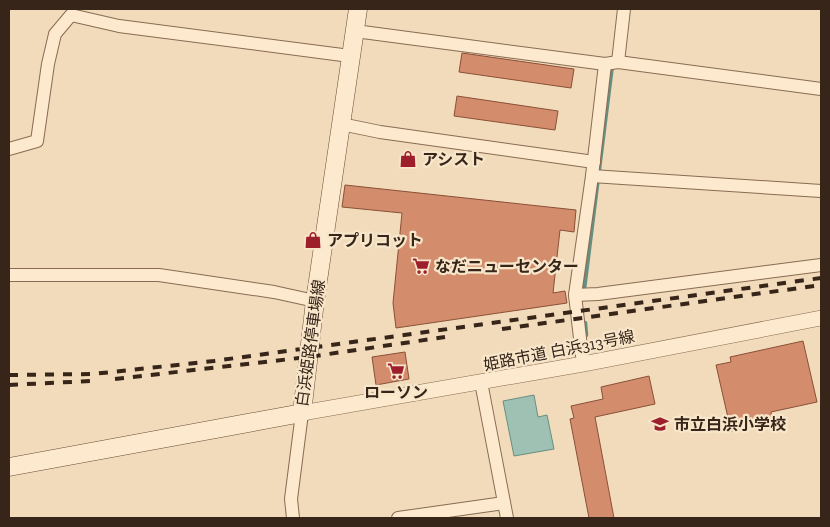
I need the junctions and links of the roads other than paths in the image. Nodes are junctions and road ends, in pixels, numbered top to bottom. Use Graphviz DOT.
graph roads {
  1 [pos="358,9"];
  2 [pos="624,9"];
  3 [pos="355,31"];
  4 [pos="350,56"];
  5 [pos="612,63"];
  6 [pos="821,89"];
  7 [pos="341,124"];
  8 [pos="9,149"];
  9 [pos="594,162"];
  10 [pos="592,176"];
  11 [pos="821,191"];
  12 [pos="821,265"];
  13 [pos="9,275"];
  14 [pos="575,295"];
  15 [pos="315,301"];
  16 [pos="821,318"];
  17 [pos="583,364"];
  18 [pos="481,382"];
  19 [pos="302,413"];
  20 [pos="9,467"];
  21 [pos="504,503"];
  22 [pos="293,518"];
  23 [pos="398,518"];
  24 [pos="507,518"];
  1 -- 3 [label="main road, 白浜姫路停車場線"];
  2 -- 5 [label="street"];
  3 -- 4 [label="main road, 白浜姫路停車場線"];
  3 -- 5 [label="street"];
  4 -- 7 [label="main road, 白浜姫路停車場線"];
  4 -- 8 [label="street"];
  5 -- 6 [label="street"];
  5 -- 9 [label="street"];
  7 -- 9 [label="street"];
  7 -- 15 [label="main road, 白浜姫路停車場線"];
  9 -- 10 [label="street"];
  10 -- 11 [label="street"];
  10 -- 14 [label="street"];
  12 -- 14 [label="street"];
  13 -- 15 [label="street"];
  14 -- 17 [label="street"];
  15 -- 19 [label="main road, 白浜姫路停車場線"];
  16 -- 17 [label="street, 姫路市道 白浜313号線"];
  17 -- 18 [label="street, 姫路市道 白浜313号線"];
  18 -- 19 [label="street, 姫路市道 白浜313号線"];
  18 -- 21 [label="street"];
  19 -- 20 [label="main road, 白浜姫路停車場線"];
  19 -- 22 [label="street"];
  21 -- 23 [label="street"];
  21 -- 24 [label="street"];
}
